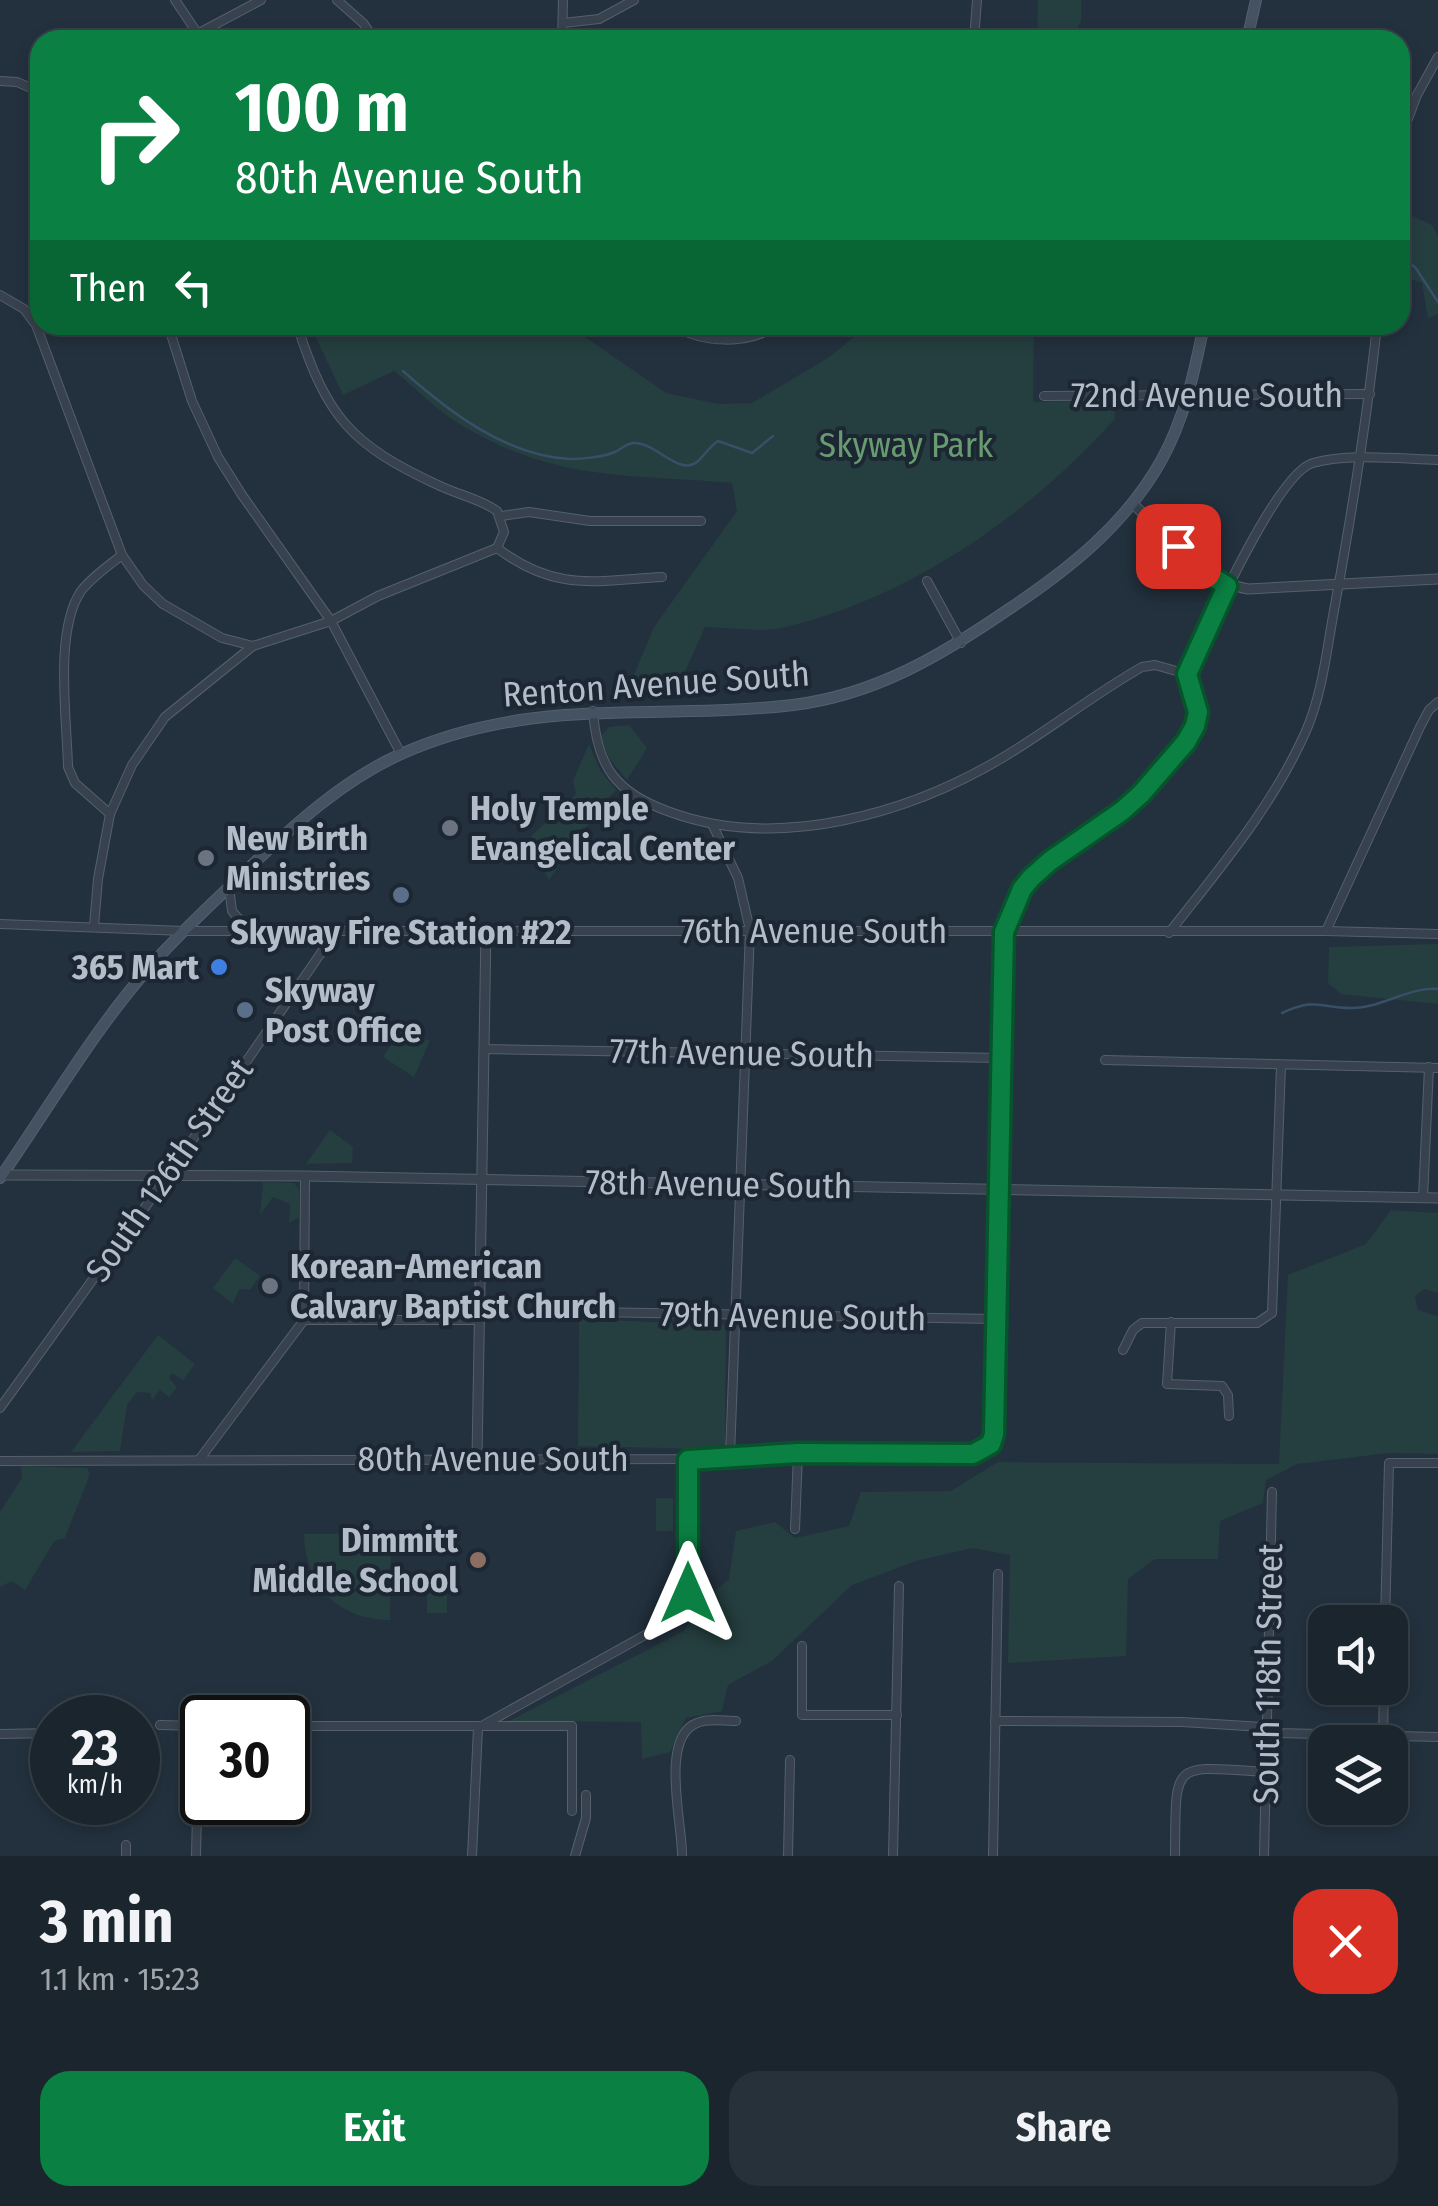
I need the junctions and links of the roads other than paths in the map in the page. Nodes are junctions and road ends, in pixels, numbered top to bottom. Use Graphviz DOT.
graph roads {
  1 [pos="175,0"];
  2 [pos="261,0"];
  3 [pos="337,0"];
  4 [pos="563,0"];
  5 [pos="634,0"];
  6 [pos="977,0"];
  7 [pos="1256,0"];
  8 [pos="563,24"];
  9 [pos="196,30"];
  10 [pos="212,30"];
  11 [pos="368,30"];
  12 [pos="563,30"];
  13 [pos="975,30"];
  14 [pos="1249,30"];
  15 [pos="1438,57"];
  16 [pos="0,81"];
  17 [pos="30,88"];
  18 [pos="1410,114"];
  19 [pos="0,294"];
  20 [pos="30,317"];
  21 [pos="40,335"];
  22 [pos="171,335"];
  23 [pos="300,335"];
  24 [pos="696,335"];
  25 [pos="756,335"];
  26 [pos="1202,335"];
  27 [pos="1376,335"];
  28 [pos="1190,394"];
  29 [pos="1370,394"];
  30 [pos="1044,396"];
  31 [pos="1360,459"];
  32 [pos="1438,460"];
  33 [pos="1133,504"];
  34 [pos="501,516"];
  35 [pos="701,522"];
  36 [pos="497,548"];
  37 [pos="122,556"];
  38 [pos="662,577"];
  39 [pos="1438,578"];
  40 [pos="927,582"];
  41 [pos="1339,583"];
  42 [pos="1227,586"];
  43 [pos="331,621"];
  44 [pos="960,642"];
  45 [pos="253,646"];
  46 [pos="1187,674"];
  47 [pos="1438,702"];
  48 [pos="593,712"];
  49 [pos="400,754"];
  50 [pos="110,814"];
  51 [pos="713,826"];
  52 [pos="229,887"];
  53 [pos="0,924"];
  54 [pos="94,926"];
  55 [pos="486,930"];
  56 [pos="750,930"];
  57 [pos="184,931"];
  58 [pos="249,931"];
  59 [pos="336,931"];
  60 [pos="1326,931"];
  61 [pos="1004,932"];
  62 [pos="1168,932"];
  63 [pos="1438,934"];
  64 [pos="484,1049"];
  65 [pos="745,1054"];
  66 [pos="1001,1058"];
  67 [pos="1106,1060"];
  68 [pos="1281,1065"];
  69 [pos="1433,1068"];
  70 [pos="169,1174"];
  71 [pos="1,1176"];
  72 [pos="304,1176"];
  73 [pos="480,1179"];
  74 [pos="740,1184"];
  75 [pos="998,1188"];
  76 [pos="1276,1195"];
  77 [pos="1423,1198"];
  78 [pos="1438,1198"];
  79 [pos="590,1312"];
  80 [pos="736,1316"];
  81 [pos="996,1319"];
  82 [pos="304,1320"];
  83 [pos="480,1320"];
  84 [pos="1170,1322"];
  85 [pos="1122,1350"];
  86 [pos="0,1408"];
  87 [pos="1229,1416"];
  88 [pos="798,1453"];
  89 [pos="730,1455"];
  90 [pos="477,1459"];
  91 [pos="199,1460"];
  92 [pos="688,1460"];
  93 [pos="0,1461"];
  94 [pos="1438,1463"];
  95 [pos="1272,1492"];
  96 [pos="795,1529"];
  97 [pos="998,1574"];
  98 [pos="899,1586"];
  99 [pos="1385,1605"];
  100 [pos="802,1646"];
  101 [pos="897,1716"];
  102 [pos="736,1721"];
  103 [pos="995,1721"];
  104 [pos="160,1725"];
  105 [pos="180,1725"];
  106 [pos="310,1726"];
  107 [pos="478,1728"];
  108 [pos="1267,1728"];
  109 [pos="30,1733"];
  110 [pos="0,1734"];
  111 [pos="1308,1735"];
  112 [pos="1408,1736"];
  113 [pos="1438,1737"];
  114 [pos="790,1760"];
  115 [pos="1267,1772"];
  116 [pos="586,1795"];
  117 [pos="572,1811"];
  118 [pos="197,1825"];
  119 [pos="126,1846"];
  120 [pos="126,1856"];
  121 [pos="196,1856"];
  122 [pos="472,1856"];
  123 [pos="575,1856"];
  124 [pos="682,1856"];
  125 [pos="788,1856"];
  126 [pos="893,1856"];
  127 [pos="993,1856"];
  128 [pos="1175,1856"];
  129 [pos="1264,1856"];
  1 -- 9 [label="street"];
  2 -- 10 [label="street"];
  3 -- 11 [label="street"];
  4 -- 8 [label="street"];
  5 -- 8 [label="street"];
  6 -- 13 [label="street"];
  7 -- 14 [label="main road"];
  8 -- 12 [label="street"];
  15 -- 18 [label="street"];
  16 -- 17 [label="street"];
  19 -- 20 [label="street"];
  21 -- 37 [label="street"];
  22 -- 43 [label="street"];
  23 -- 34 [label="street"];
  24 -- 25 [label="street"];
  26 -- 28 [label="main road, Renton Avenue South"];
  27 -- 29 [label="street"];
  28 -- 29 [label="street, 72nd Avenue South"];
  28 -- 30 [label="street, 72nd Avenue South"];
  28 -- 33 [label="main road, Renton Avenue South"];
  29 -- 31 [label="street"];
  31 -- 32 [label="street"];
  31 -- 41 [label="street"];
  31 -- 42 [label="street"];
  33 -- 42 [label="street"];
  33 -- 44 [label="main road, Renton Avenue South"];
  34 -- 35 [label="street"];
  34 -- 36 [label="street"];
  36 -- 38 [label="street"];
  36 -- 43 [label="street"];
  37 -- 45 [label="street"];
  37 -- 50 [label="street"];
  39 -- 41 [label="street"];
  40 -- 44 [label="street"];
  41 -- 42 [label="street"];
  41 -- 62 [label="street"];
  42 -- 46 [label="street"];
  43 -- 45 [label="street"];
  43 -- 49 [label="street"];
  44 -- 48 [label="main road, Renton Avenue South"];
  45 -- 50 [label="street"];
  46 -- 51 [label="street"];
  46 -- 61 [label="street"];
  47 -- 60 [label="street"];
  48 -- 49 [label="main road, Renton Avenue South"];
  48 -- 51 [label="street"];
  49 -- 52 [label="main road, Renton Avenue South"];
  50 -- 54 [label="street"];
  51 -- 56 [label="street"];
  52 -- 57 [label="main road, Renton Avenue South"];
  52 -- 58 [label="street"];
  53 -- 54 [label="street, 76th Avenue South"];
  54 -- 57 [label="street, 76th Avenue South"];
  55 -- 56 [label="street, 76th Avenue South"];
  55 -- 59 [label="street, 76th Avenue South"];
  55 -- 64 [label="street"];
  56 -- 61 [label="street, 76th Avenue South"];
  56 -- 65 [label="street"];
  57 -- 58 [label="street, 76th Avenue South"];
  57 -- 71 [label="main road, Renton Avenue South"];
  58 -- 59 [label="street, 76th Avenue South"];
  59 -- 70 [label="street, South 126th Street"];
  60 -- 62 [label="street, 76th Avenue South"];
  60 -- 63 [label="street, 76th Avenue South"];
  61 -- 62 [label="street, 76th Avenue South"];
  61 -- 66 [label="street"];
  64 -- 65 [label="street, 77th Avenue South"];
  64 -- 73 [label="street"];
  65 -- 66 [label="street, 77th Avenue South"];
  65 -- 74 [label="street"];
  66 -- 75 [label="street"];
  67 -- 68 [label="street"];
  68 -- 69 [label="street"];
  68 -- 76 [label="street"];
  69 -- 77 [label="street"];
  70 -- 71 [label="street, 78th Avenue South"];
  70 -- 72 [label="street, 78th Avenue South"];
  70 -- 86 [label="street, South 126th Street"];
  72 -- 73 [label="street, 78th Avenue South"];
  72 -- 82 [label="street"];
  73 -- 74 [label="street, 78th Avenue South"];
  73 -- 83 [label="street"];
  74 -- 75 [label="street, 78th Avenue South"];
  74 -- 80 [label="street"];
  75 -- 76 [label="street, 78th Avenue South"];
  75 -- 81 [label="street"];
  76 -- 77 [label="street, 78th Avenue South"];
  76 -- 84 [label="street"];
  77 -- 78 [label="street, 78th Avenue South"];
  79 -- 80 [label="street, 79th Avenue South"];
  80 -- 81 [label="street, 79th Avenue South"];
  80 -- 89 [label="street"];
  81 -- 88 [label="street, 80th Avenue South"];
  82 -- 83 [label="street"];
  82 -- 91 [label="street"];
  83 -- 90 [label="street"];
  84 -- 85 [label="street"];
  84 -- 87 [label="street"];
  88 -- 89 [label="street, 80th Avenue South"];
  88 -- 96 [label="street"];
  89 -- 92 [label="street, 80th Avenue South"];
  90 -- 91 [label="street, 80th Avenue South"];
  90 -- 92 [label="street, 80th Avenue South"];
  91 -- 93 [label="street, 80th Avenue South"];
  92 -- 107 [label="street"];
  94 -- 99 [label="street"];
  95 -- 108 [label="street, South 118th Street"];
  97 -- 103 [label="street"];
  98 -- 101 [label="street"];
  100 -- 101 [label="street"];
  101 -- 126 [label="street"];
  102 -- 124 [label="street"];
  103 -- 108 [label="street"];
  103 -- 127 [label="street"];
  104 -- 105 [label="street"];
  106 -- 107 [label="street"];
  107 -- 117 [label="street"];
  107 -- 122 [label="street"];
  108 -- 111 [label="street"];
  108 -- 115 [label="street, South 118th Street"];
  109 -- 110 [label="street"];
  112 -- 113 [label="street"];
  114 -- 125 [label="street"];
  115 -- 128 [label="street"];
  115 -- 129 [label="street, South 118th Street"];
  116 -- 123 [label="street"];
  118 -- 121 [label="street"];
  119 -- 120 [label="street"];
}
